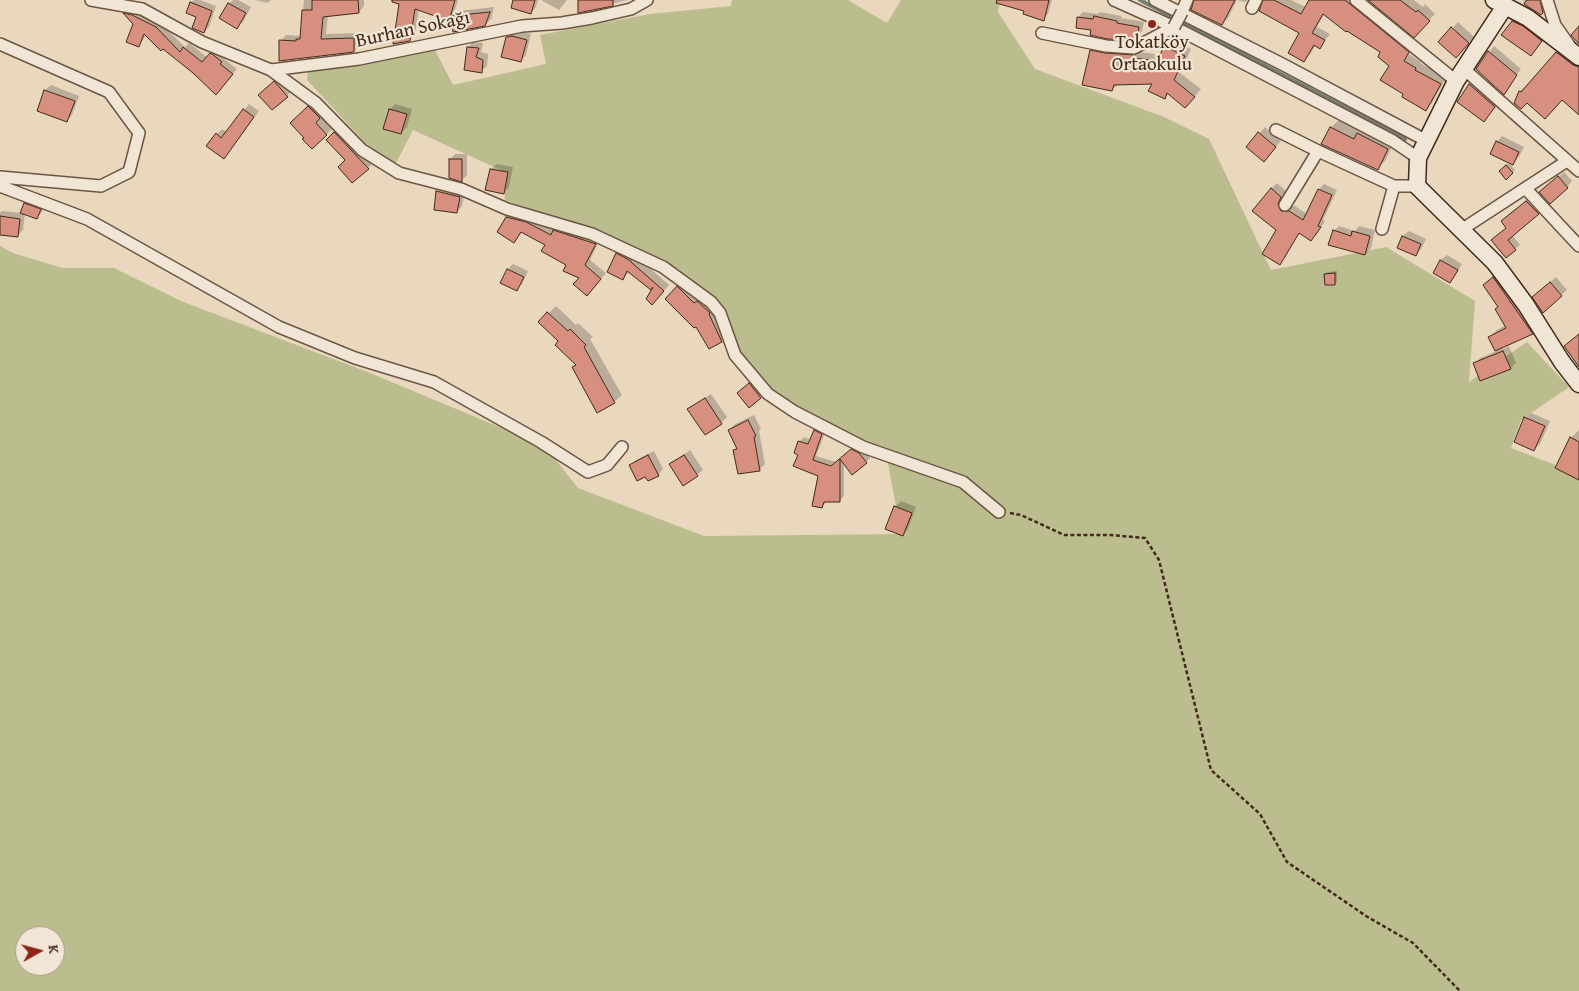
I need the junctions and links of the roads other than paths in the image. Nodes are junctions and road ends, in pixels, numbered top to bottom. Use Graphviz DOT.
graph roads {
  1 [pos="91,0"];
  2 [pos="647,0"];
  3 [pos="1114,0"];
  4 [pos="1155,0"];
  5 [pos="1188,0"];
  6 [pos="1356,0"];
  7 [pos="1548,0"];
  8 [pos="1500,3"];
  9 [pos="1174,28"];
  10 [pos="1042,33"];
  11 [pos="0,44"];
  12 [pos="1577,54"];
  13 [pos="272,70"];
  14 [pos="1460,75"];
  15 [pos="1276,130"];
  16 [pos="1427,141"];
  17 [pos="1318,151"];
  18 [pos="1418,158"];
  19 [pos="1567,161"];
  20 [pos="1579,171"];
  21 [pos="0,177"];
  22 [pos="0,186"];
  23 [pos="1394,186"];
  24 [pos="1417,186"];
  25 [pos="1526,189"];
  26 [pos="1285,205"];
  27 [pos="1382,229"];
  28 [pos="1461,230"];
  29 [pos="1579,246"];
  30 [pos="1579,384"];
  31 [pos="622,447"];
  32 [pos="999,512"];
  1 -- 13 [label="street"];
  2 -- 13 [label="street, Burhan Sokağı"];
  3 -- 9 [label="street"];
  4 -- 16 [label="street"];
  5 -- 9 [label="street, bridge"];
  6 -- 14 [label="street"];
  7 -- 12 [label="street"];
  8 -- 12 [label="street"];
  8 -- 14 [label="street"];
  9 -- 10 [label="street"];
  9 -- 18 [label="street"];
  11 -- 21 [label="street"];
  13 -- 32 [label="street"];
  14 -- 16 [label="street"];
  14 -- 19 [label="street"];
  15 -- 17 [label="street"];
  16 -- 18 [label="street"];
  17 -- 23 [label="street"];
  17 -- 26 [label="street"];
  18 -- 24 [label="street"];
  19 -- 20 [label="street"];
  19 -- 25 [label="street"];
  22 -- 31 [label="street"];
  23 -- 24 [label="street"];
  23 -- 27 [label="street"];
  24 -- 28 [label="street"];
  25 -- 28 [label="street"];
  25 -- 29 [label="street"];
  28 -- 30 [label="street"];
}
